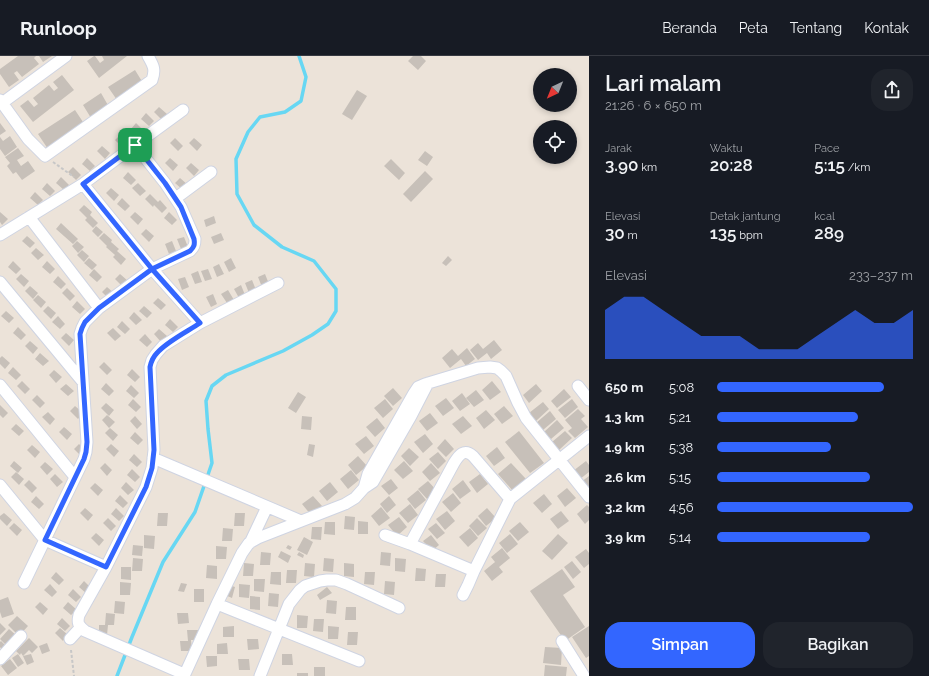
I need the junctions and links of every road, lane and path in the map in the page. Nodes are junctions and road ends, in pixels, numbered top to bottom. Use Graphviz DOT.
graph roads {
  1 [pos="66,56"];
  2 [pos="148,56"];
  3 [pos="1,102"];
  4 [pos="183,110"];
  5 [pos="135,145"];
  6 [pos="45,156"];
  7 [pos="211,172"];
  8 [pos="83,184"];
  9 [pos="176,198"];
  10 [pos="29,217"];
  11 [pos="0,235"];
  12 [pos="152,269"];
  13 [pos="0,282"];
  14 [pos="278,283"];
  15 [pos="99,308"];
  16 [pos="200,323"];
  17 [pos="83,382"];
  18 [pos="0,385"];
  19 [pos="578,386"];
  20 [pos="589,400"];
  21 [pos="589,436"];
  22 [pos="153,458"];
  23 [pos="560,459"];
  24 [pos="75,477"];
  25 [pos="0,485"];
  26 [pos="589,497"];
  27 [pos="510,499"];
  28 [pos="267,507"];
  29 [pos="301,521"];
  30 [pos="385,535"];
  31 [pos="45,540"];
  32 [pos="249,543"];
  33 [pos="410,544"];
  34 [pos="106,567"];
  35 [pos="474,571"];
  36 [pos="24,583"];
  37 [pos="462,595"];
  38 [pos="217,604"];
  39 [pos="399,608"];
  40 [pos="81,627"];
  41 [pos="279,628"];
  42 [pos="21,636"];
  43 [pos="70,639"];
  44 [pos="562,641"];
  45 [pos="0,659"];
  46 [pos="359,661"];
  47 [pos="183,675"];
  48 [pos="74,676"];
  49 [pos="260,676"];
  50 [pos="584,676"];
  1 -- 3 [label="street"];
  2 -- 6 [label="street"];
  3 -- 6 [label="street"];
  4 -- 5 [label="street"];
  5 -- 8 [label="street"];
  5 -- 9 [label="street"];
  6 -- 8 [label="path"];
  7 -- 9 [label="street"];
  8 -- 10 [label="street"];
  8 -- 12 [label="street"];
  9 -- 12 [label="street"];
  10 -- 11 [label="street"];
  10 -- 15 [label="street"];
  12 -- 15 [label="street"];
  12 -- 16 [label="street"];
  13 -- 17 [label="street"];
  14 -- 16 [label="street"];
  15 -- 17 [label="street"];
  16 -- 22 [label="street"];
  17 -- 24 [label="street"];
  18 -- 24 [label="street"];
  19 -- 20 [label="street"];
  21 -- 23 [label="street"];
  22 -- 28 [label="street"];
  22 -- 34 [label="street"];
  23 -- 26 [label="street"];
  23 -- 27 [label="street"];
  23 -- 29 [label="street"];
  24 -- 31 [label="street"];
  25 -- 31 [label="street"];
  27 -- 33 [label="street"];
  27 -- 35 [label="street"];
  28 -- 29 [label="street"];
  28 -- 32 [label="street"];
  29 -- 32 [label="street"];
  30 -- 33 [label="street"];
  31 -- 34 [label="street"];
  31 -- 36 [label="street"];
  32 -- 38 [label="street"];
  33 -- 35 [label="street"];
  34 -- 40 [label="street"];
  35 -- 37 [label="street"];
  38 -- 41 [label="street"];
  38 -- 47 [label="street"];
  39 -- 41 [label="street"];
  40 -- 43 [label="street"];
  40 -- 47 [label="street"];
  41 -- 46 [label="street"];
  41 -- 49 [label="street"];
  42 -- 45 [label="street"];
  43 -- 48 [label="path"];
  44 -- 50 [label="street"];
}
